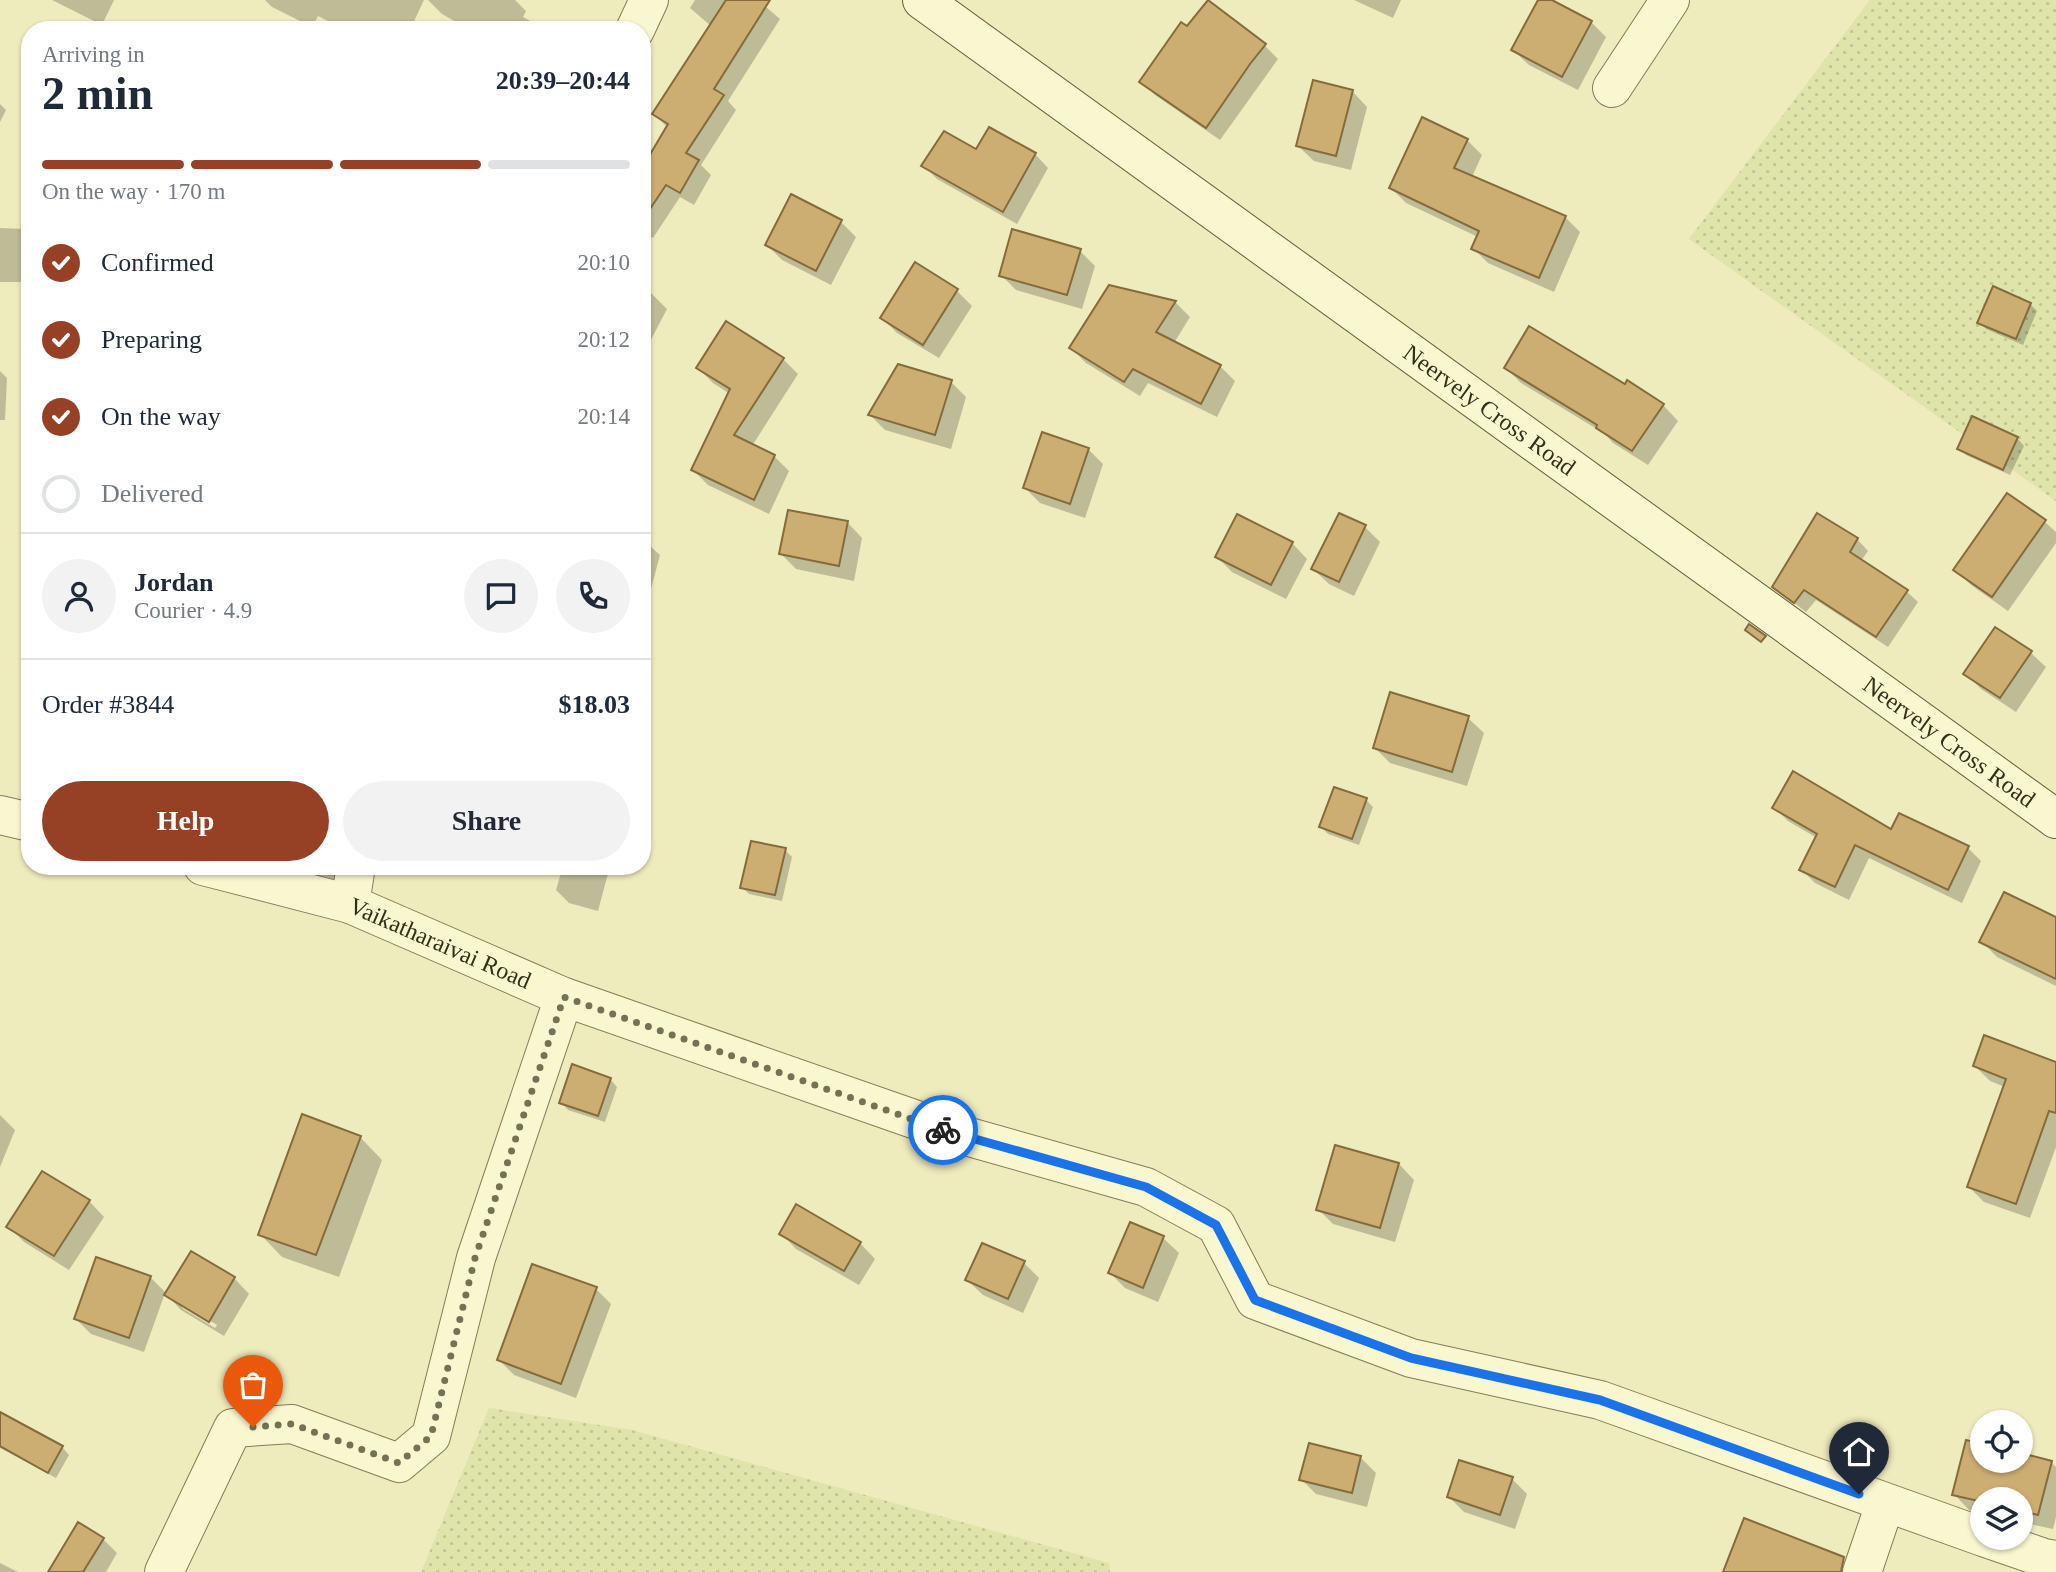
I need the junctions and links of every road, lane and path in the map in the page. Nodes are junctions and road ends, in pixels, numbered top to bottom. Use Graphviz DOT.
graph roads {
  1 [pos="649,0"];
  2 [pos="922,0"];
  3 [pos="1670,0"];
  4 [pos="639,21"];
  5 [pos="1612,88"];
  6 [pos="0,815"];
  7 [pos="2056,819"];
  8 [pos="21,820"];
  9 [pos="238,875"];
  10 [pos="355,875"];
  11 [pos="350,904"];
  12 [pos="564,997"];
  13 [pos="1885,1504"];
  14 [pos="1970,1533"];
  15 [pos="2020,1550"];
  16 [pos="2056,1560"];
  17 [pos="164,1572"];
  18 [pos="1862,1572"];
  1 -- 4 [label="street"];
  2 -- 7 [label="street, Neervely Cross Road"];
  3 -- 5 [label="street"];
  6 -- 8 [label="street"];
  9 -- 11 [label="street, Vaikatharaivai Road"];
  10 -- 11 [label="street"];
  11 -- 12 [label="street, Vaikatharaivai Road"];
  12 -- 13 [label="street, Vaikatharaivai Road"];
  12 -- 17 [label="street"];
  13 -- 14 [label="street, Vaikatharaivai Road"];
  13 -- 18 [label="street"];
  15 -- 16 [label="street, Vaikatharaivai Road"];
}
